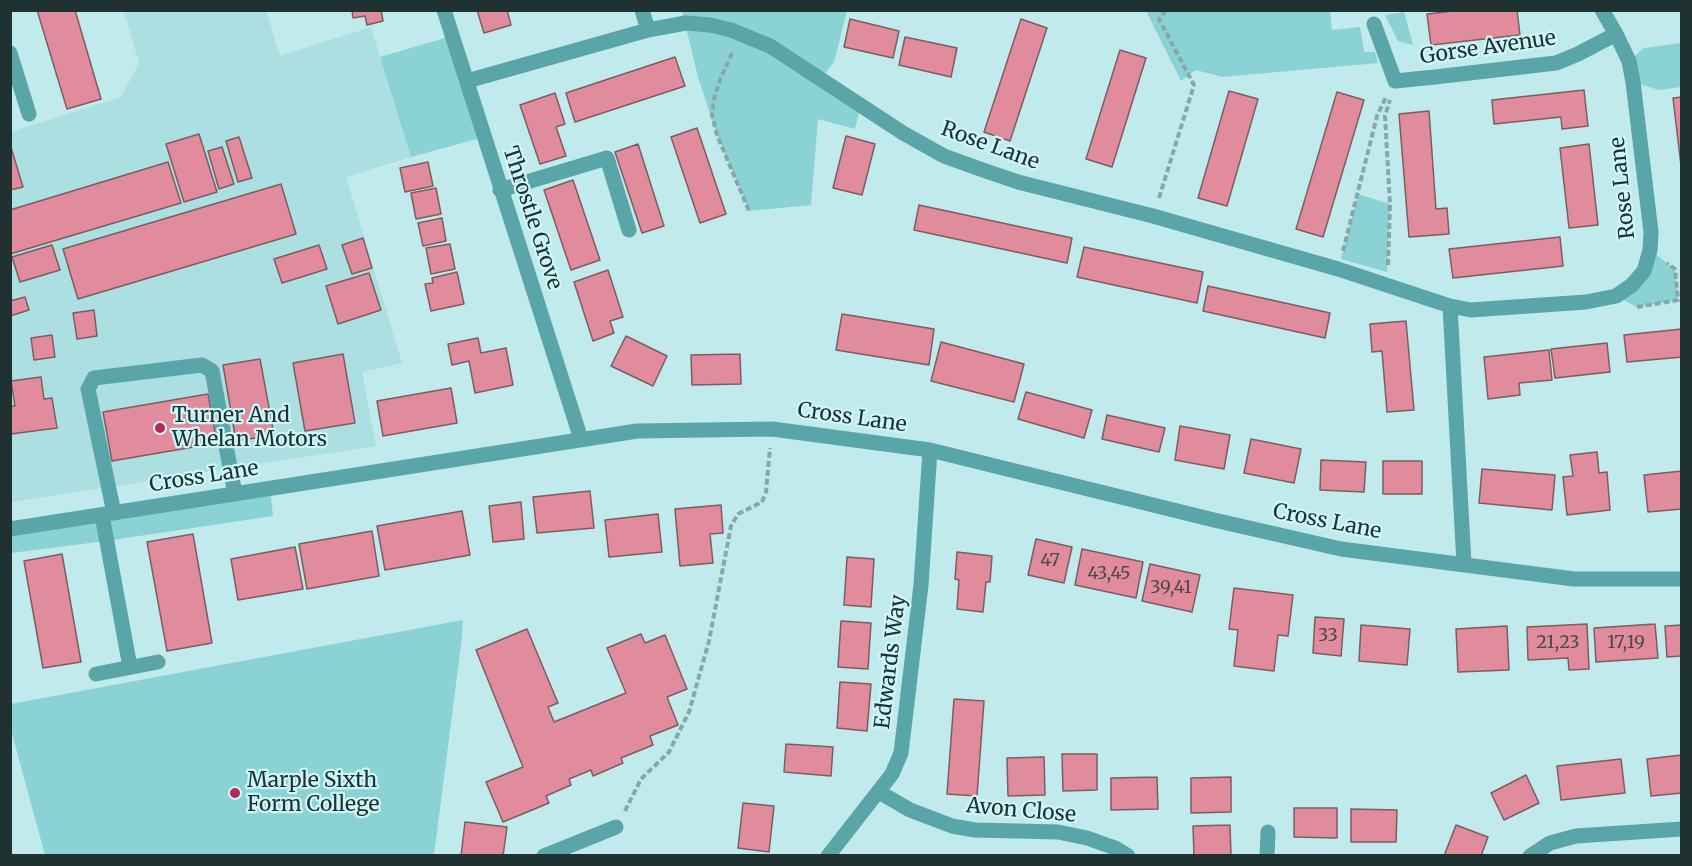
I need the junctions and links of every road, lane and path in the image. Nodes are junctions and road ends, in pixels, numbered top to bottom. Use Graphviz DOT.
graph roads {
  1 [pos="444,10"];
  2 [pos="642,10"];
  3 [pos="1166,10"];
  4 [pos="1602,10"];
  5 [pos="1374,24"];
  6 [pos="648,30"];
  7 [pos="742,34"];
  8 [pos="1616,34"];
  9 [pos="10,53"];
  10 [pos="467,81"];
  11 [pos="1395,81"];
  12 [pos="29,114"];
  13 [pos="500,190"];
  14 [pos="749,211"];
  15 [pos="1153,216"];
  16 [pos="629,230"];
  17 [pos="1338,269"];
  18 [pos="1387,284"];
  19 [pos="1450,306"];
  20 [pos="772,429"];
  21 [pos="581,439"];
  22 [pos="930,450"];
  23 [pos="235,494"];
  24 [pos="108,514"];
  25 [pos="10,529"];
  26 [pos="1464,564"];
  27 [pos="1682,579"];
  28 [pos="158,662"];
  29 [pos="130,667"];
  30 [pos="96,674"];
  31 [pos="879,792"];
  32 [pos="616,827"];
  33 [pos="1682,829"];
  34 [pos="1268,832"];
  35 [pos="544,855"];
  36 [pos="828,855"];
  37 [pos="1128,855"];
  38 [pos="1267,855"];
  39 [pos="1530,855"];
  1 -- 10 [label="street, Throstle Grove"];
  2 -- 6 [label="street"];
  3 -- 15 [label="path"];
  4 -- 8 [label="street, Rose Lane"];
  5 -- 11 [label="street"];
  6 -- 7 [label="street, Rose Lane"];
  6 -- 10 [label="street, Rose Lane"];
  7 -- 14 [label="path"];
  7 -- 15 [label="street, Rose Lane"];
  8 -- 11 [label="street, Gorse Avenue"];
  8 -- 19 [label="street, Rose Lane"];
  9 -- 12 [label="street"];
  10 -- 13 [label="street, Throstle Grove"];
  11 -- 17 [label="path"];
  11 -- 18 [label="path"];
  13 -- 16 [label="street"];
  13 -- 21 [label="street, Throstle Grove"];
  15 -- 17 [label="street, Rose Lane"];
  17 -- 18 [label="street, Rose Lane"];
  18 -- 19 [label="street, Rose Lane"];
  19 -- 26 [label="street"];
  20 -- 21 [label="street, Cross Lane"];
  20 -- 22 [label="street, Cross Lane"];
  20 -- 32 [label="path"];
  21 -- 23 [label="street, Cross Lane"];
  22 -- 26 [label="street, Cross Lane"];
  22 -- 31 [label="street, Edwards Way"];
  23 -- 24 [label="street, Cross Lane"];
  23 -- 24 [label="street"];
  24 -- 25 [label="street, Cross Lane"];
  24 -- 29 [label="street"];
  26 -- 27 [label="street, Cross Lane"];
  28 -- 29 [label="street"];
  29 -- 30 [label="street"];
  31 -- 36 [label="street, Edwards Way"];
  31 -- 37 [label="street, Avon Close"];
  32 -- 35 [label="street"];
  33 -- 39 [label="street"];
  34 -- 38 [label="street"];
}
